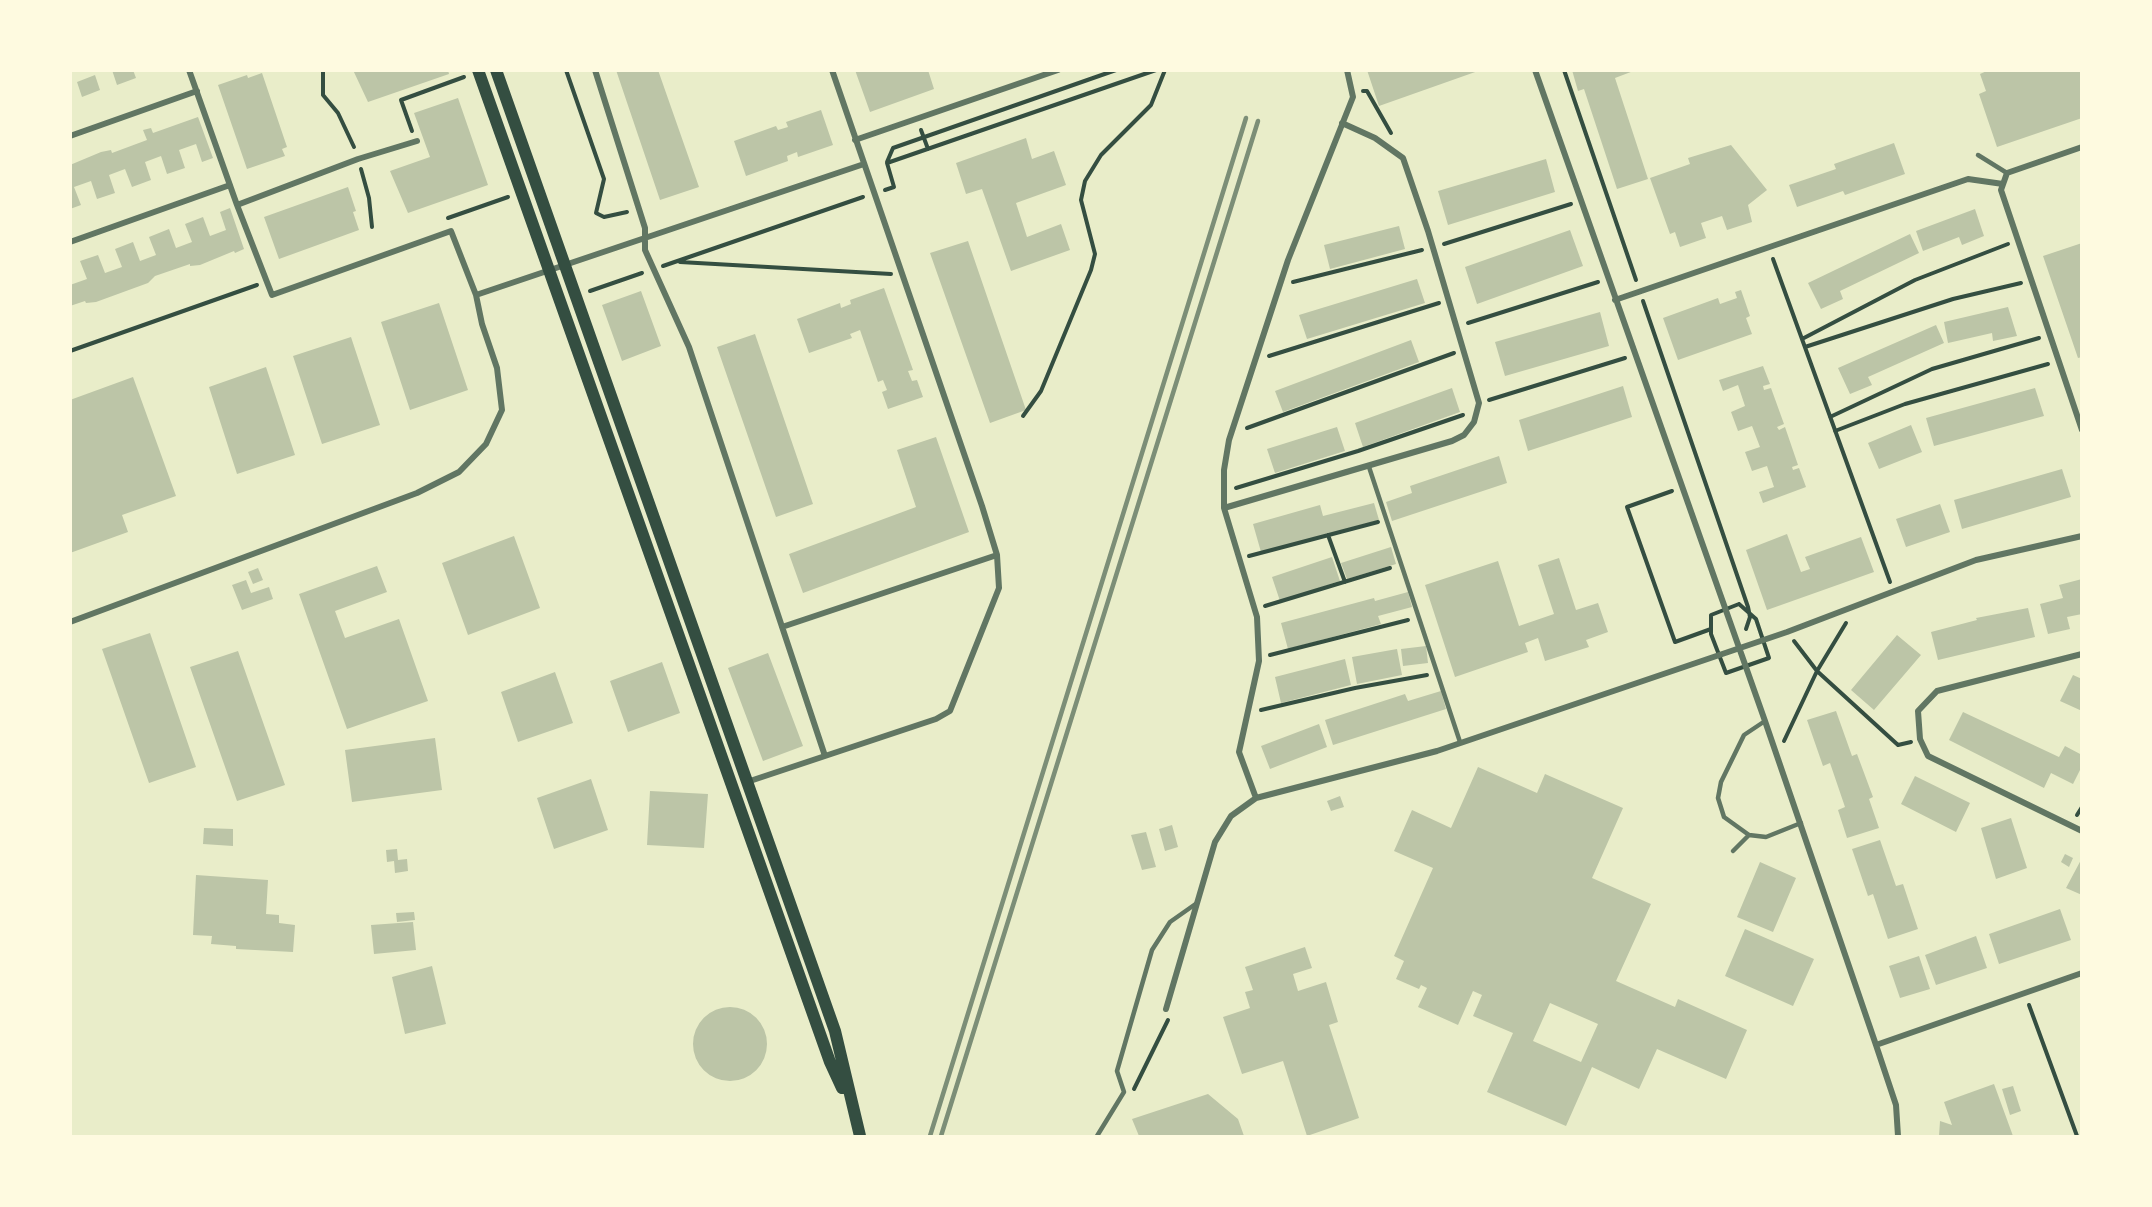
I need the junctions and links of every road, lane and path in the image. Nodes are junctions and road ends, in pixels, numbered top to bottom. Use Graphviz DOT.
graph roads {
  1 [pos="189,70"];
  2 [pos="478,70"];
  3 [pos="496,70"];
  4 [pos="566,70"];
  5 [pos="595,70"];
  6 [pos="832,70"];
  7 [pos="1058,70"];
  8 [pos="1116,70"];
  9 [pos="1156,70"];
  10 [pos="1165,70"];
  11 [pos="1347,70"];
  12 [pos="1535,70"];
  13 [pos="1564,70"];
  14 [pos="465,77"];
  15 [pos="1353,90"];
  16 [pos="197,91"];
  17 [pos="916,119"];
  18 [pos="1342,123"];
  19 [pos="70,136"];
  20 [pos="923,137"];
  21 [pos="855,140"];
  22 [pos="417,141"];
  23 [pos="2082,147"];
  24 [pos="928,148"];
  25 [pos="1978,155"];
  26 [pos="1403,158"];
  27 [pos="887,163"];
  28 [pos="864,164"];
  29 [pos="2007,173"];
  30 [pos="2003,184"];
  31 [pos="230,185"];
  32 [pos="874,194"];
  33 [pos="1580,201"];
  34 [pos="237,205"];
  35 [pos="620,214"];
  36 [pos="644,239"];
  37 [pos="2017,241"];
  38 [pos="70,242"];
  39 [pos="1769,247"];
  40 [pos="1433,248"];
  41 [pos="676,261"];
  42 [pos="566,266"];
  43 [pos="653,269"];
  44 [pos="550,271"];
  45 [pos="902,275"];
  46 [pos="1608,280"];
  47 [pos="2031,280"];
  48 [pos="1280,285"];
  49 [pos="590,291"];
  50 [pos="1640,291"];
  51 [pos="476,295"];
  52 [pos="1448,300"];
  53 [pos="1615,300"];
  54 [pos="1456,327"];
  55 [pos="2049,335"];
  56 [pos="1802,339"];
  57 [pos="1805,347"];
  58 [pos="1463,350"];
  59 [pos="1635,356"];
  60 [pos="1256,360"];
  61 [pos="2058,362"];
  62 [pos="1479,406"];
  63 [pos="1023,417"];
  64 [pos="1830,417"];
  65 [pos="2082,430"];
  66 [pos="1835,431"];
  67 [pos="1232,433"];
  68 [pos="1369,467"];
  69 [pos="1704,479"];
  70 [pos="1681,488"];
  71 [pos="1224,492"];
  72 [pos="1224,508"];
  73 [pos="1387,520"];
  74 [pos="1328,535"];
  75 [pos="2082,536"];
  76 [pos="996,555"];
  77 [pos="1239,559"];
  78 [pos="1403,564"];
  79 [pos="1345,582"];
  80 [pos="1893,591"];
  81 [pos="1857,605"];
  82 [pos="1254,609"];
  83 [pos="1420,617"];
  84 [pos="70,622"];
  85 [pos="782,627"];
  86 [pos="1711,629"];
  87 [pos="1787,632"];
  88 [pos="1738,647"];
  89 [pos="2082,654"];
  90 [pos="1258,658"];
  91 [pos="1817,670"];
  92 [pos="1439,673"];
  93 [pos="1248,713"];
  94 [pos="1765,721"];
  95 [pos="1920,739"];
  96 [pos="1460,742"];
  97 [pos="1777,755"];
  98 [pos="825,756"];
  99 [pos="747,783"];
  100 [pos="1256,798"];
  101 [pos="1801,823"];
  102 [pos="2082,831"];
  103 [pos="1749,835"];
  104 [pos="1733,851"];
  105 [pos="1197,903"];
  106 [pos="2082,973"];
  107 [pos="2024,993"];
  108 [pos="1166,1010"];
  109 [pos="1876,1045"];
  110 [pos="851,1108"];
  111 [pos="860,1137"];
  112 [pos="1097,1137"];
  113 [pos="1898,1137"];
  114 [pos="2077,1137"];
  1 -- 16 [label="street"];
  2 -- 44 [label="main road"];
  3 -- 42 [label="main road"];
  4 -- 35 [label="path"];
  5 -- 36 [label="street"];
  6 -- 21 [label="street"];
  7 -- 17 [label="street"];
  8 -- 20 [label="path"];
  9 -- 24 [label="path"];
  10 -- 63 [label="path"];
  11 -- 15 [label="street"];
  12 -- 33 [label="street"];
  13 -- 50 [label="path"];
  14 -- 22 [label="path"];
  15 -- 18 [label="street"];
  15 -- 26 [label="path"];
  16 -- 19 [label="street"];
  16 -- 31 [label="street"];
  17 -- 20 [label="path"];
  17 -- 21 [label="street"];
  18 -- 26 [label="street"];
  18 -- 48 [label="street"];
  20 -- 24 [label="path"];
  20 -- 27 [label="path"];
  21 -- 28 [label="street"];
  22 -- 34 [label="street"];
  23 -- 29 [label="street"];
  24 -- 27 [label="path"];
  25 -- 29 [label="lane"];
  26 -- 40 [label="street"];
  27 -- 32 [label="path"];
  28 -- 32 [label="street"];
  28 -- 36 [label="street"];
  29 -- 30 [label="street"];
  30 -- 37 [label="street"];
  30 -- 39 [label="street"];
  31 -- 34 [label="street"];
  31 -- 38 [label="street"];
  32 -- 41 [label="path"];
  32 -- 45 [label="street"];
  33 -- 40 [label="path"];
  33 -- 46 [label="street"];
  34 -- 51 [label="street"];
  36 -- 42 [label="street"];
  36 -- 43 [label="street"];
  37 -- 47 [label="street"];
  37 -- 56 [label="path"];
  39 -- 50 [label="street"];
  39 -- 56 [label="path"];
  40 -- 48 [label="path"];
  40 -- 52 [label="street"];
  41 -- 43 [label="path"];
  41 -- 45 [label="path"];
  42 -- 44 [label="street"];
  42 -- 99 [label="main road"];
  43 -- 49 [label="path"];
  43 -- 85 [label="street"];
  44 -- 51 [label="street"];
  44 -- 110 [label="main road"];
  45 -- 76 [label="street"];
  46 -- 53 [label="street"];
  46 -- 54 [label="path"];
  47 -- 55 [label="street"];
  47 -- 57 [label="path"];
  48 -- 60 [label="street"];
  50 -- 53 [label="street"];
  50 -- 69 [label="path"];
  51 -- 84 [label="street"];
  52 -- 54 [label="street"];
  52 -- 60 [label="path"];
  53 -- 59 [label="street"];
  54 -- 58 [label="street"];
  55 -- 61 [label="street"];
  55 -- 64 [label="path"];
  56 -- 57 [label="path"];
  57 -- 64 [label="path"];
  58 -- 62 [label="street"];
  58 -- 67 [label="path"];
  59 -- 62 [label="path"];
  59 -- 70 [label="street"];
  60 -- 67 [label="street"];
  61 -- 65 [label="street"];
  61 -- 66 [label="path"];
  62 -- 68 [label="street"];
  62 -- 71 [label="path"];
  64 -- 66 [label="path"];
  66 -- 80 [label="path"];
  67 -- 71 [label="street"];
  68 -- 72 [label="street"];
  68 -- 73 [label="lane"];
  69 -- 70 [label="path"];
  69 -- 88 [label="path"];
  70 -- 86 [label="path"];
  70 -- 88 [label="street"];
  71 -- 72 [label="street"];
  72 -- 77 [label="street"];
  73 -- 74 [label="path"];
  73 -- 78 [label="lane"];
  74 -- 77 [label="path"];
  74 -- 79 [label="path"];
  75 -- 80 [label="street"];
  76 -- 85 [label="street"];
  76 -- 98 [label="street"];
  77 -- 82 [label="street"];
  78 -- 79 [label="path"];
  78 -- 83 [label="lane"];
  79 -- 82 [label="path"];
  80 -- 81 [label="street"];
  81 -- 87 [label="street"];
  81 -- 91 [label="path"];
  82 -- 90 [label="street"];
  83 -- 90 [label="path"];
  83 -- 92 [label="lane"];
  85 -- 98 [label="street"];
  87 -- 88 [label="street"];
  87 -- 91 [label="path"];
  88 -- 94 [label="street"];
  88 -- 96 [label="street"];
  89 -- 95 [label="street"];
  90 -- 93 [label="street"];
  91 -- 95 [label="path"];
  91 -- 97 [label="path"];
  92 -- 93 [label="path"];
  92 -- 96 [label="lane"];
  93 -- 100 [label="street"];
  94 -- 97 [label="street"];
  94 -- 103 [label="lane"];
  95 -- 102 [label="street"];
  96 -- 100 [label="street"];
  97 -- 101 [label="street"];
  98 -- 99 [label="street"];
  99 -- 110 [label="main road"];
  100 -- 105 [label="street"];
  101 -- 103 [label="lane"];
  101 -- 109 [label="street"];
  103 -- 104 [label="lane"];
  105 -- 108 [label="street"];
  105 -- 112 [label="lane"];
  106 -- 107 [label="street"];
  107 -- 109 [label="street"];
  107 -- 114 [label="path"];
  109 -- 113 [label="street"];
  110 -- 111 [label="main road"];
}
